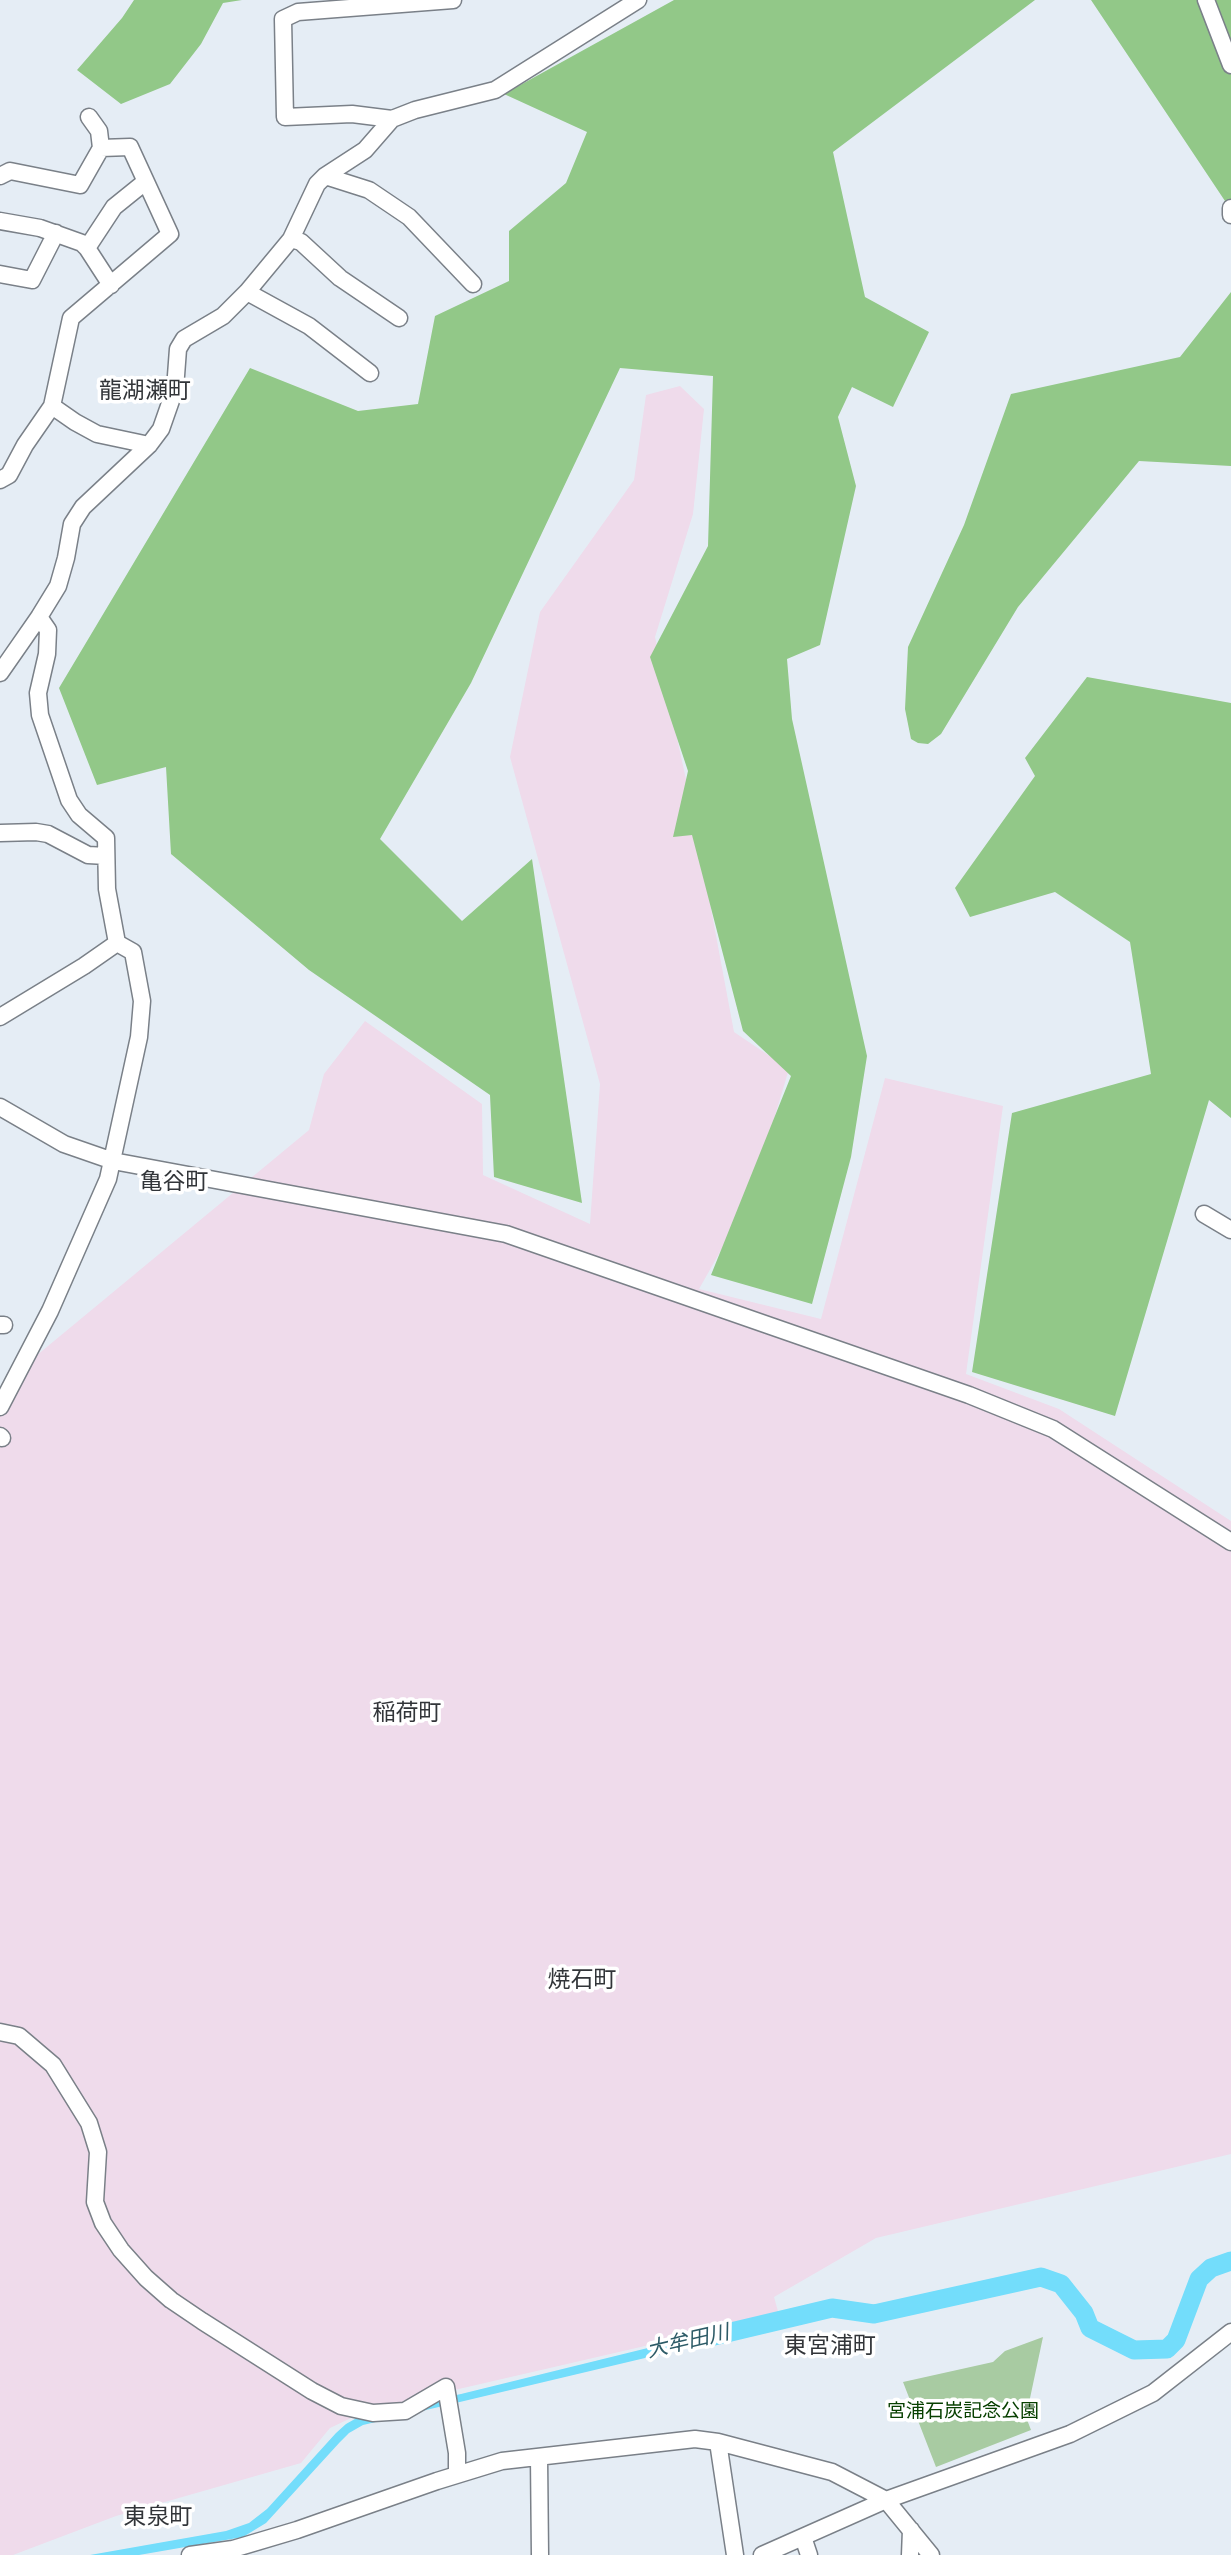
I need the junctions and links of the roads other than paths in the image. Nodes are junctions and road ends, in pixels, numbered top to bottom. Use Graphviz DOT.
graph roads {
  1 [pos="453,0"];
  2 [pos="638,0"];
  3 [pos="1206,0"];
  4 [pos="1231,65"];
  5 [pos="89,117"];
  6 [pos="393,118"];
  7 [pos="101,148"];
  8 [pos="0,176"];
  9 [pos="326,176"];
  10 [pos="145,182"];
  11 [pos="1231,208"];
  12 [pos="1231,215"];
  13 [pos="0,221"];
  14 [pos="56,233"];
  15 [pos="291,239"];
  16 [pos="88,248"];
  17 [pos="0,274"];
  18 [pos="473,284"];
  19 [pos="111,285"];
  20 [pos="247,292"];
  21 [pos="399,318"];
  22 [pos="370,373"];
  23 [pos="52,406"];
  24 [pos="149,445"];
  25 [pos="0,480"];
  26 [pos="39,617"];
  27 [pos="0,673"];
  28 [pos="0,833"];
  29 [pos="106,856"];
  30 [pos="117,943"];
  31 [pos="0,1017"];
  32 [pos="0,1107"];
  33 [pos="113,1161"];
  34 [pos="1204,1214"];
  35 [pos="1231,1230"];
  36 [pos="0,1406"];
  37 [pos="1231,1542"];
  38 [pos="0,2032"];
  39 [pos="1231,2332"];
  40 [pos="718,2442"];
  41 [pos="539,2457"];
  42 [pos="457,2469"];
  43 [pos="886,2500"];
  44 [pos="911,2530"];
  45 [pos="803,2537"];
  46 [pos="190,2555"];
  47 [pos="540,2555"];
  48 [pos="735,2555"];
  49 [pos="762,2555"];
  50 [pos="809,2555"];
  51 [pos="910,2555"];
  52 [pos="931,2555"];
  1 -- 6 [label="street"];
  2 -- 6 [label="street"];
  3 -- 4 [label="street"];
  5 -- 7 [label="street"];
  6 -- 9 [label="street"];
  7 -- 8 [label="street"];
  7 -- 10 [label="street"];
  9 -- 15 [label="street"];
  9 -- 18 [label="street"];
  10 -- 16 [label="street"];
  10 -- 19 [label="street"];
  11 -- 12 [label="street"];
  13 -- 14 [label="street"];
  14 -- 16 [label="street"];
  14 -- 17 [label="street"];
  15 -- 20 [label="street"];
  15 -- 21 [label="street"];
  16 -- 19 [label="street"];
  19 -- 23 [label="street"];
  20 -- 22 [label="street"];
  20 -- 24 [label="street"];
  23 -- 24 [label="street"];
  23 -- 25 [label="street"];
  24 -- 26 [label="street"];
  26 -- 27 [label="street"];
  26 -- 29 [label="street"];
  28 -- 29 [label="street"];
  29 -- 30 [label="street"];
  30 -- 31 [label="street"];
  30 -- 33 [label="street"];
  32 -- 33 [label="street"];
  33 -- 36 [label="street"];
  33 -- 37 [label="street"];
  34 -- 35 [label="street"];
  38 -- 42 [label="street"];
  39 -- 43 [label="street"];
  40 -- 41 [label="street"];
  40 -- 43 [label="street"];
  40 -- 48 [label="street"];
  41 -- 46 [label="street"];
  41 -- 47 [label="street"];
  43 -- 44 [label="street"];
  43 -- 45 [label="street"];
  44 -- 51 [label="street"];
  44 -- 52 [label="street"];
  45 -- 49 [label="street"];
  45 -- 50 [label="street"];
}
